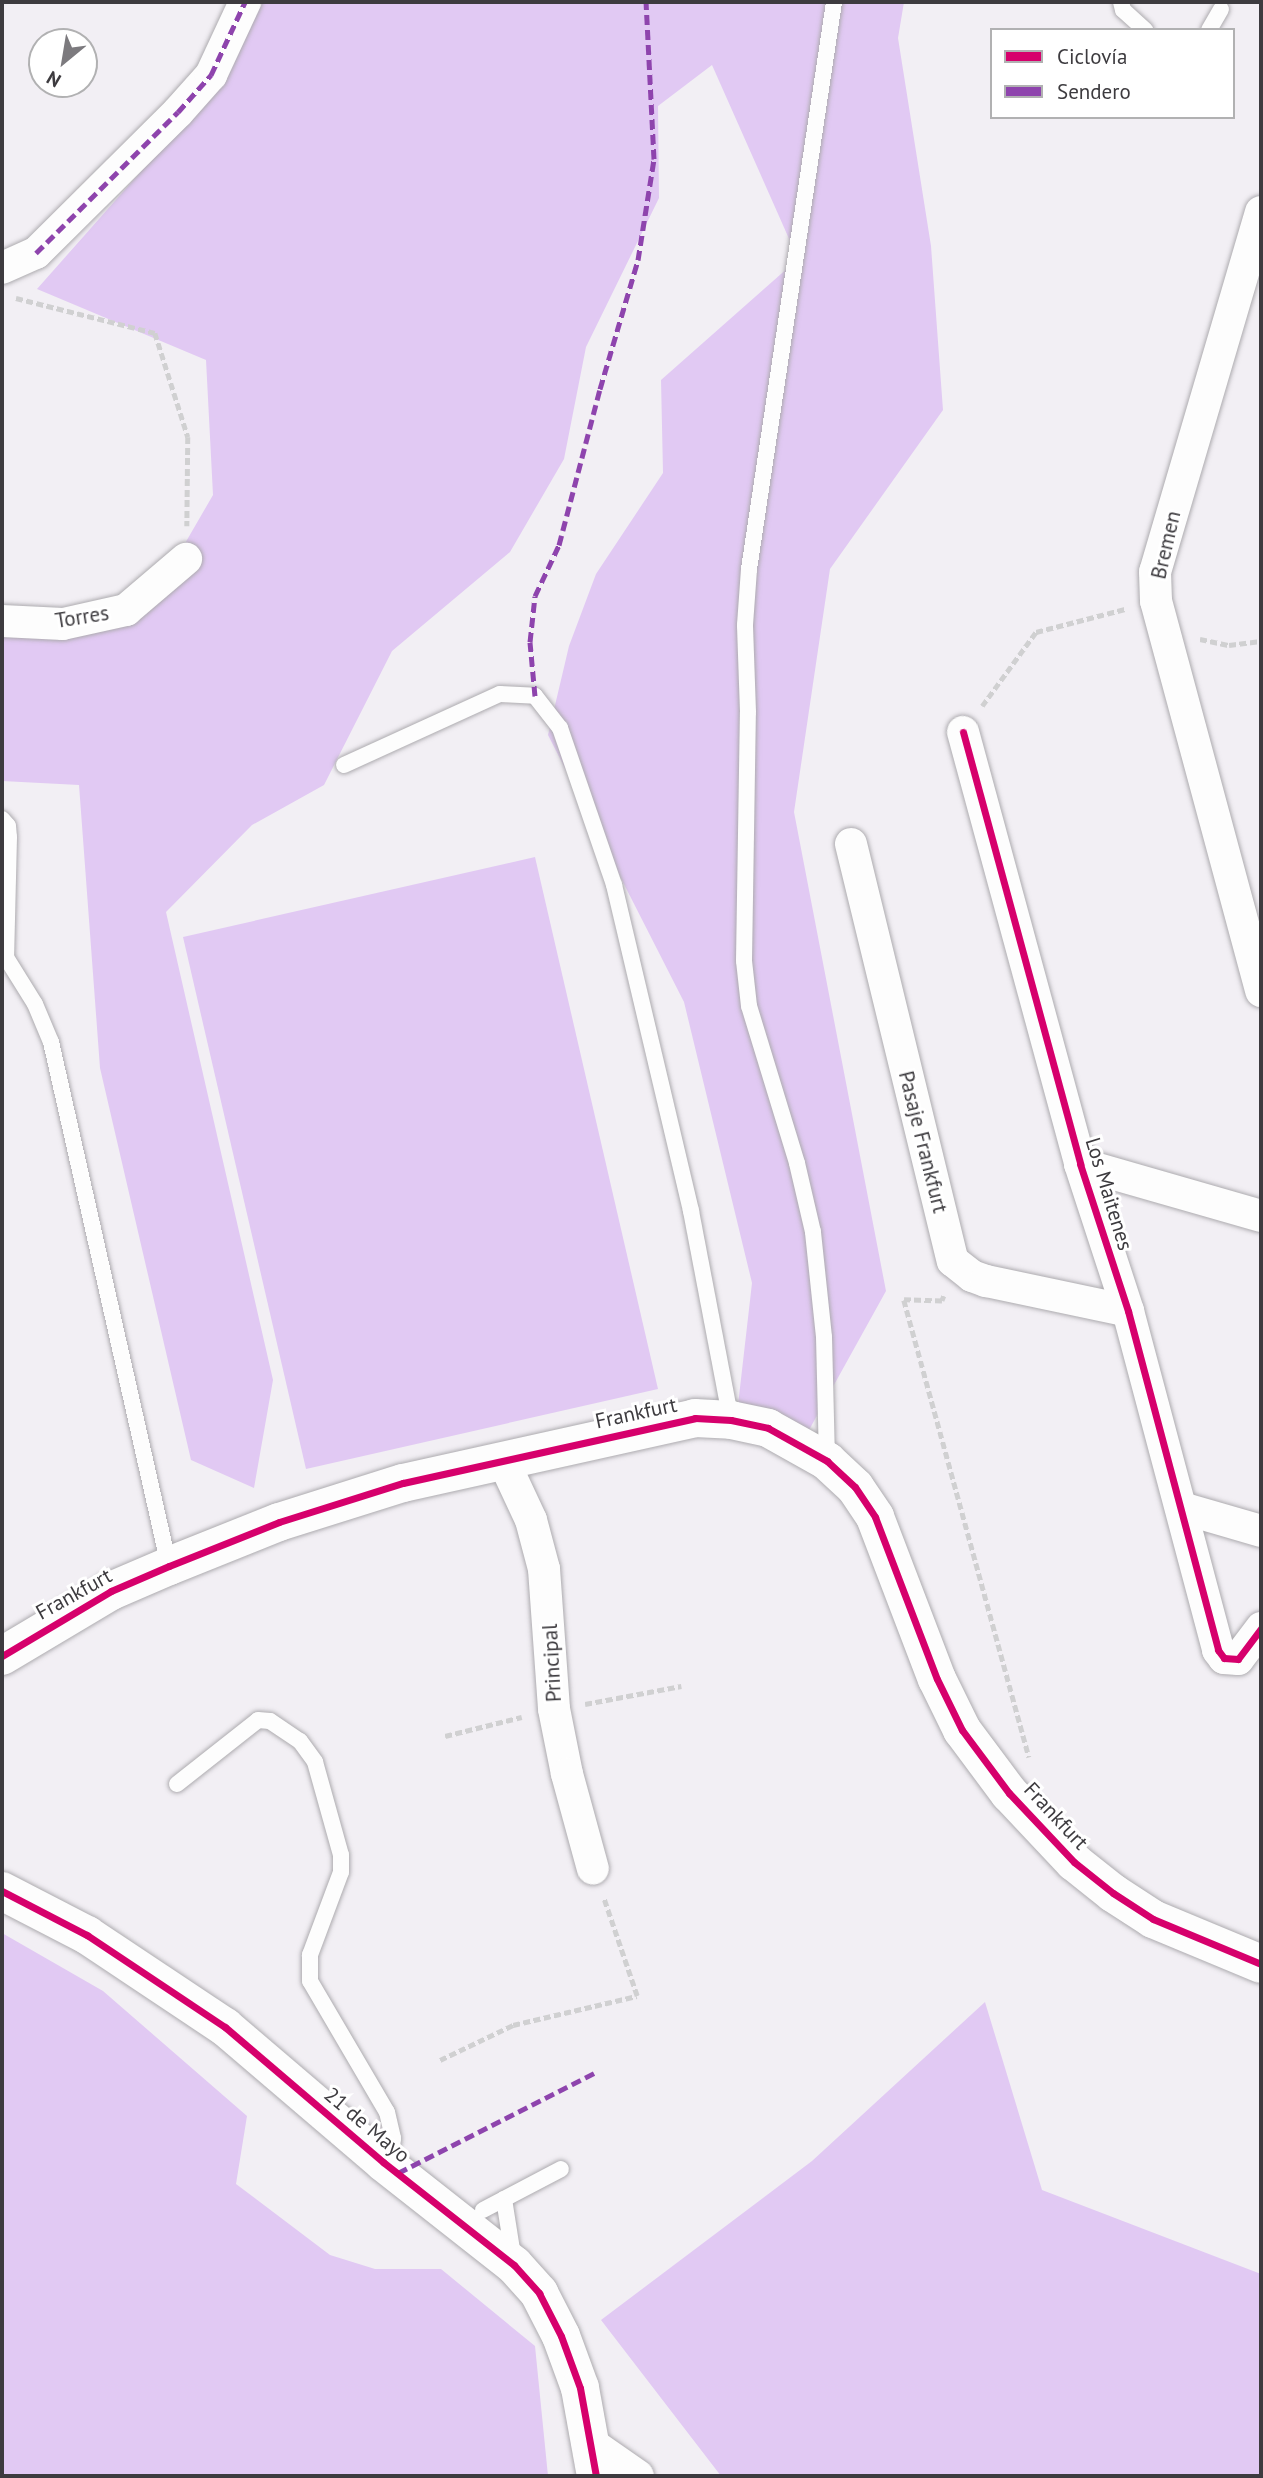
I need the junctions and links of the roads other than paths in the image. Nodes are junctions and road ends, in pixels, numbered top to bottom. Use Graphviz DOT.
graph roads {
  1 [pos="244,2"];
  2 [pos="834,2"];
  3 [pos="1121,2"];
  4 [pos="1221,9"];
  5 [pos="1143,28"];
  6 [pos="1210,28"];
  7 [pos="1261,212"];
  8 [pos="2,268"];
  9 [pos="186,559"];
  10 [pos="2,621"];
  11 [pos="963,732"];
  12 [pos="344,765"];
  13 [pos="2,819"];
  14 [pos="851,844"];
  15 [pos="1230,877"];
  16 [pos="1261,909"];
  17 [pos="4,954"];
  18 [pos="1261,991"];
  19 [pos="1080,1164"];
  20 [pos="1261,1216"];
  21 [pos="1128,1311"];
  22 [pos="731,1420"];
  23 [pos="503,1460"];
  24 [pos="827,1461"];
  25 [pos="1182,1508"];
  26 [pos="1261,1531"];
  27 [pos="169,1566"];
  28 [pos="1261,1628"];
  29 [pos="2,1656"];
  30 [pos="177,1784"];
  31 [pos="593,1869"];
  32 [pos="4,1890"];
  33 [pos="1261,1965"];
  34 [pos="383,2162"];
  35 [pos="561,2169"];
  36 [pos="504,2199"];
  37 [pos="483,2210"];
  38 [pos="514,2265"];
  39 [pos="594,2460"];
  40 [pos="638,2476"];
  1 -- 8 [label="street"];
  2 -- 24 [label="lane"];
  3 -- 5 [label="lane"];
  4 -- 6 [label="lane"];
  7 -- 15 [label="street, Bremen"];
  9 -- 10 [label="street, Torres"];
  11 -- 19 [label="street, Los Maitenes"];
  12 -- 22 [label="lane"];
  13 -- 17 [label="lane"];
  14 -- 21 [label="street, Pasaje Frankfurt"];
  15 -- 16 [label="street, Bremen"];
  15 -- 18 [label="street"];
  17 -- 27 [label="lane"];
  19 -- 20 [label="street"];
  19 -- 21 [label="street, Los Maitenes"];
  21 -- 25 [label="street, Los Maitenes"];
  22 -- 23 [label="street, Frankfurt"];
  22 -- 24 [label="street, Frankfurt"];
  23 -- 27 [label="street, Frankfurt"];
  23 -- 31 [label="street, Principal"];
  24 -- 33 [label="street, Frankfurt"];
  25 -- 26 [label="street"];
  25 -- 28 [label="street, Los Maitenes"];
  27 -- 29 [label="street, Frankfurt"];
  30 -- 34 [label="lane"];
  32 -- 34 [label="street, 21 de Mayo"];
  34 -- 38 [label="street, 21 de Mayo"];
  35 -- 36 [label="lane"];
  36 -- 37 [label="lane"];
  36 -- 38 [label="lane"];
  38 -- 39 [label="street, 21 de Mayo"];
  39 -- 40 [label="street"];
}
